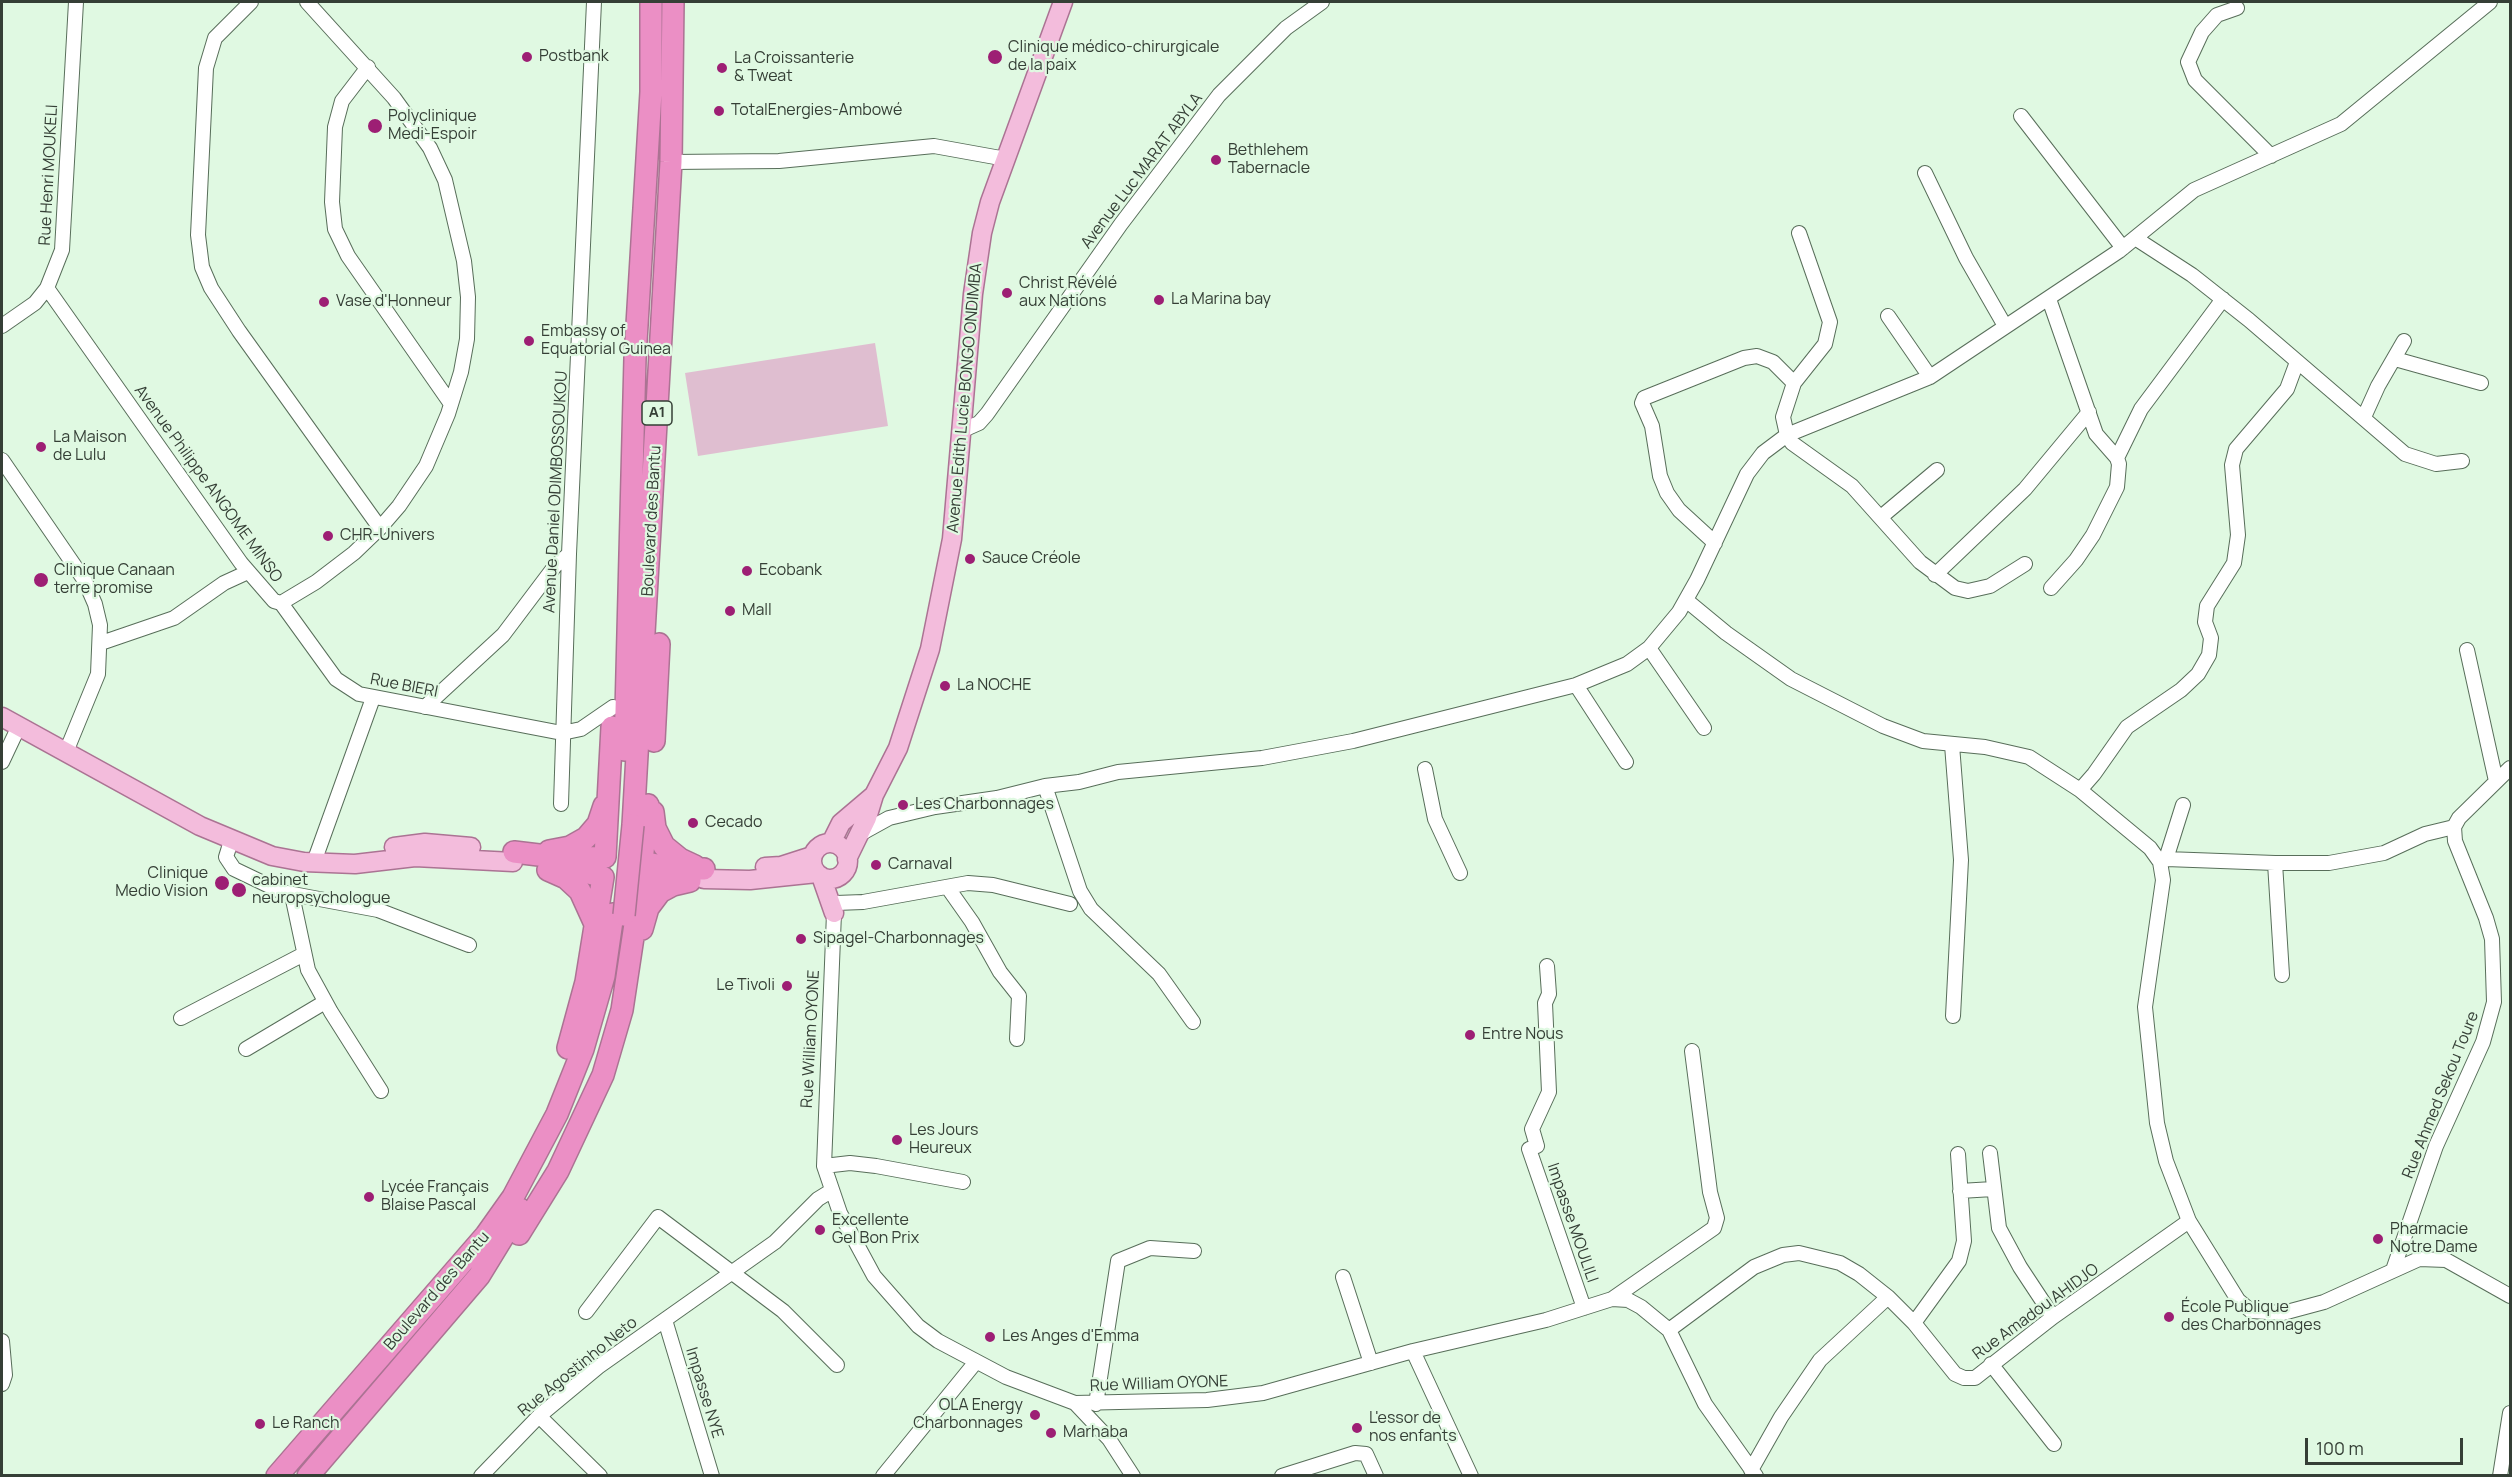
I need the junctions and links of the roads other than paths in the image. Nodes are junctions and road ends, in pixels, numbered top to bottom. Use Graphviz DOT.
graph roads {
  1 [pos="76,2"];
  2 [pos="251,2"];
  3 [pos="307,2"];
  4 [pos="594,2"];
  5 [pos="651,2"];
  6 [pos="673,2"];
  7 [pos="1062,2"];
  8 [pos="1322,2"];
  9 [pos="2490,2"];
  10 [pos="2237,8"];
  11 [pos="368,68"];
  12 [pos="2020,116"];
  13 [pos="2271,156"];
  14 [pos="1006,159"];
  15 [pos="671,162"];
  16 [pos="1925,173"];
  17 [pos="1799,233"];
  18 [pos="2135,238"];
  19 [pos="2123,248"];
  20 [pos="47,288"];
  21 [pos="2049,299"];
  22 [pos="2223,299"];
  23 [pos="1888,316"];
  24 [pos="2,326"];
  25 [pos="2005,326"];
  26 [pos="2404,341"];
  27 [pos="635,358"];
  28 [pos="660,358"];
  29 [pos="2395,359"];
  30 [pos="2297,362"];
  31 [pos="1930,377"];
  32 [pos="1794,383"];
  33 [pos="2481,383"];
  34 [pos="451,404"];
  35 [pos="2089,412"];
  36 [pos="2364,417"];
  37 [pos="961,431"];
  38 [pos="1786,435"];
  39 [pos="2117,458"];
  40 [pos="2,460"];
  41 [pos="2462,461"];
  42 [pos="1937,470"];
  43 [pos="1881,517"];
  44 [pos="380,528"];
  45 [pos="1714,543"];
  46 [pos="569,554"];
  47 [pos="2025,564"];
  48 [pos="248,572"];
  49 [pos="1935,575"];
  50 [pos="2051,588"];
  51 [pos="1686,600"];
  52 [pos="281,603"];
  53 [pos="101,644"];
  54 [pos="1649,648"];
  55 [pos="2467,650"];
  56 [pos="1576,685"];
  57 [pos="373,698"];
  58 [pos="425,707"];
  59 [pos="613,707"];
  60 [pos="2,717"];
  61 [pos="19,726"];
  62 [pos="1704,728"];
  63 [pos="562,733"];
  64 [pos="1952,745"];
  65 [pos="66,752"];
  66 [pos="2,762"];
  67 [pos="1626,762"];
  68 [pos="2511,768"];
  69 [pos="1425,769"];
  70 [pos="2496,781"];
  71 [pos="1045,786"];
  72 [pos="650,787"];
  73 [pos="610,789"];
  74 [pos="2080,790"];
  75 [pos="874,795"];
  76 [pos="561,804"];
  77 [pos="2183,805"];
  78 [pos="628,824"];
  79 [pos="2454,827"];
  80 [pos="860,834"];
  81 [pos="231,841"];
  82 [pos="831,843"];
  83 [pos="513,857"];
  84 [pos="2163,861"];
  85 [pos="314,862"];
  86 [pos="2276,864"];
  87 [pos="604,867"];
  88 [pos="844,867"];
  89 [pos="817,868"];
  90 [pos="642,870"];
  91 [pos="1460,873"];
  92 [pos="704,874"];
  93 [pos="948,888"];
  94 [pos="292,895"];
  95 [pos="1070,904"];
  96 [pos="835,908"];
  97 [pos="611,918"];
  98 [pos="469,945"];
  99 [pos="304,954"];
  100 [pos="1547,966"];
  101 [pos="628,975"];
  102 [pos="2282,975"];
  103 [pos="325,1002"];
  104 [pos="1953,1016"];
  105 [pos="181,1018"];
  106 [pos="1193,1022"];
  107 [pos="1017,1040"];
  108 [pos="246,1049"];
  109 [pos="1692,1051"];
  110 [pos="381,1091"];
  111 [pos="1990,1153"];
  112 [pos="1958,1154"];
  113 [pos="824,1166"];
  114 [pos="963,1182"];
  115 [pos="1993,1189"];
  116 [pos="831,1191"];
  117 [pos="1960,1191"];
  118 [pos="2189,1221"];
  119 [pos="1194,1251"];
  120 [pos="2393,1270"];
  121 [pos="733,1273"];
  122 [pos="479,1275"];
  123 [pos="1342,1277"];
  124 [pos="2511,1296"];
  125 [pos="1888,1297"];
  126 [pos="1612,1299"];
  127 [pos="1584,1308"];
  128 [pos="586,1312"];
  129 [pos="2053,1317"];
  130 [pos="665,1320"];
  131 [pos="1914,1323"];
  132 [pos="1669,1330"];
  133 [pos="2,1341"];
  134 [pos="1413,1351"];
  135 [pos="975,1362"];
  136 [pos="1371,1363"];
  137 [pos="1991,1364"];
  138 [pos="837,1365"];
  139 [pos="2,1384"];
  140 [pos="1075,1403"];
  141 [pos="1096,1404"];
  142 [pos="2511,1413"];
  143 [pos="539,1416"];
  144 [pos="2054,1444"];
  145 [pos="1754,1473"];
  146 [pos="278,1476"];
  147 [pos="308,1476"];
  148 [pos="481,1476"];
  149 [pos="600,1476"];
  150 [pos="711,1476"];
  151 [pos="883,1476"];
  152 [pos="1133,1476"];
  153 [pos="1282,1476"];
  154 [pos="1376,1476"];
  155 [pos="1471,1476"];
  156 [pos="2500,1476"];
  1 -- 20 [label="street, Rue Henri MOUKELI"];
  2 -- 44 [label="street"];
  3 -- 11 [label="street, Avenue Philippe ANGOME MINSO"];
  4 -- 46 [label="street, Avenue Daniel ODIMBOSSOUKOU"];
  5 -- 27 [label="highway, Boulevard des Bantu / A1"];
  6 -- 15 [label="highway, Boulevard des Bantu / A1"];
  7 -- 14 [label="main road, Avenue Edith Lucie BONGO ONDIMBA"];
  8 -- 37 [label="street, Avenue Luc MARAT ABYLA"];
  9 -- 13 [label="street"];
  10 -- 13 [label="street"];
  11 -- 34 [label="street, Avenue Philippe ANGOME MINSO"];
  11 -- 34 [label="street"];
  12 -- 19 [label="street"];
  13 -- 18 [label="street"];
  14 -- 15 [label="street"];
  14 -- 37 [label="main road, Avenue Edith Lucie BONGO ONDIMBA"];
  15 -- 28 [label="highway, Boulevard des Bantu / A1"];
  16 -- 25 [label="street"];
  17 -- 32 [label="street"];
  18 -- 19 [label="street"];
  18 -- 22 [label="street"];
  19 -- 21 [label="street"];
  20 -- 24 [label="street, Rue Henri MOUKELI"];
  20 -- 48 [label="street, Avenue Philippe ANGOME MINSO"];
  21 -- 25 [label="street"];
  21 -- 35 [label="street"];
  22 -- 30 [label="street"];
  22 -- 39 [label="street"];
  23 -- 31 [label="street"];
  25 -- 31 [label="street"];
  26 -- 29 [label="street"];
  27 -- 59 [label="highway"];
  27 -- 78 [label="highway, Boulevard des Bantu / A1"];
  28 -- 72 [label="highway"];
  28 -- 78 [label="highway, Boulevard des Bantu / A1"];
  29 -- 33 [label="street"];
  29 -- 36 [label="street"];
  30 -- 36 [label="street"];
  30 -- 74 [label="street"];
  31 -- 38 [label="street"];
  32 -- 38 [label="street"];
  32 -- 45 [label="street"];
  34 -- 44 [label="street, Avenue Philippe ANGOME MINSO"];
  35 -- 39 [label="street"];
  35 -- 49 [label="street"];
  36 -- 41 [label="street"];
  37 -- 75 [label="main road, Avenue Edith Lucie BONGO ONDIMBA"];
  38 -- 43 [label="street"];
  38 -- 45 [label="street"];
  39 -- 50 [label="street"];
  40 -- 53 [label="street"];
  42 -- 43 [label="street"];
  43 -- 49 [label="street"];
  44 -- 52 [label="street, Avenue Philippe ANGOME MINSO"];
  45 -- 51 [label="street"];
  46 -- 58 [label="street"];
  46 -- 63 [label="street, Avenue Daniel ODIMBOSSOUKOU"];
  47 -- 49 [label="street"];
  48 -- 52 [label="street, Avenue Philippe ANGOME MINSO"];
  48 -- 53 [label="street"];
  51 -- 54 [label="street"];
  51 -- 64 [label="street"];
  52 -- 57 [label="street, Rue BIERI"];
  53 -- 65 [label="street"];
  54 -- 56 [label="street"];
  54 -- 62 [label="street"];
  55 -- 70 [label="street"];
  56 -- 67 [label="street"];
  56 -- 71 [label="street"];
  57 -- 58 [label="street, Rue BIERI"];
  57 -- 85 [label="street"];
  58 -- 63 [label="street, Rue BIERI"];
  59 -- 63 [label="street"];
  59 -- 73 [label="highway"];
  60 -- 61 [label="main road"];
  61 -- 65 [label="main road"];
  61 -- 66 [label="street"];
  63 -- 76 [label="street, Avenue Daniel ODIMBOSSOUKOU"];
  64 -- 74 [label="street"];
  64 -- 104 [label="street"];
  65 -- 81 [label="main road"];
  68 -- 70 [label="street"];
  69 -- 91 [label="street"];
  70 -- 79 [label="street"];
  71 -- 80 [label="street"];
  71 -- 106 [label="street"];
  72 -- 90 [label="highway"];
  72 -- 92 [label="highway"];
  73 -- 83 [label="highway"];
  73 -- 87 [label="highway"];
  74 -- 84 [label="street"];
  75 -- 80 [label="main road, Avenue Edith Lucie BONGO ONDIMBA"];
  75 -- 82 [label="main road"];
  77 -- 84 [label="street"];
  78 -- 97 [label="highway"];
  79 -- 86 [label="street"];
  79 -- 120 [label="street, Rue Ahmed Sekou Toure"];
  80 -- 88 [label="main road, Avenue Edith Lucie BONGO ONDIMBA"];
  81 -- 85 [label="main road"];
  81 -- 94 [label="street"];
  82 -- 88 [label="main road"];
  82 -- 89 [label="main road"];
  83 -- 85 [label="main road"];
  83 -- 87 [label="highway"];
  83 -- 97 [label="highway"];
  84 -- 86 [label="street"];
  84 -- 118 [label="street"];
  86 -- 102 [label="street"];
  87 -- 90 [label="highway"];
  87 -- 90 [label="highway"];
  87 -- 97 [label="highway"];
  88 -- 89 [label="main road"];
  88 -- 96 [label="main road, Avenue Edith Lucie BONGO ONDIMBA"];
  89 -- 92 [label="main road"];
  89 -- 96 [label="main road"];
  90 -- 92 [label="highway"];
  90 -- 101 [label="highway"];
  92 -- 101 [label="highway"];
  93 -- 95 [label="street"];
  93 -- 96 [label="street"];
  93 -- 107 [label="street"];
  94 -- 98 [label="street"];
  94 -- 99 [label="street"];
  96 -- 113 [label="street, Rue William OYONE"];
  97 -- 122 [label="highway, Boulevard des Bantu"];
  97 -- 146 [label="highway, Boulevard des Bantu"];
  99 -- 103 [label="street"];
  99 -- 105 [label="street"];
  100 -- 127 [label="street, Impasse MOULILI"];
  101 -- 122 [label="highway"];
  103 -- 108 [label="street"];
  103 -- 110 [label="street"];
  109 -- 126 [label="street, Rue William OYONE"];
  111 -- 115 [label="street"];
  112 -- 117 [label="street"];
  113 -- 114 [label="street"];
  113 -- 116 [label="street, Rue William OYONE"];
  115 -- 117 [label="street"];
  115 -- 129 [label="street"];
  116 -- 121 [label="street, Rue Agostinho Neto"];
  116 -- 135 [label="street, Rue William OYONE"];
  117 -- 131 [label="street"];
  118 -- 120 [label="street"];
  118 -- 129 [label="street, Rue Amadou AHIDJO"];
  119 -- 141 [label="street"];
  120 -- 124 [label="street"];
  121 -- 128 [label="street"];
  121 -- 130 [label="street, Rue Agostinho Neto"];
  121 -- 138 [label="street"];
  122 -- 147 [label="highway, Boulevard des Bantu"];
  123 -- 136 [label="street"];
  125 -- 131 [label="street, Rue Amadou AHIDJO"];
  125 -- 132 [label="street, Rue Amadou AHIDJO"];
  125 -- 145 [label="street"];
  126 -- 127 [label="street, Rue William OYONE"];
  126 -- 132 [label="street"];
  127 -- 134 [label="street, Rue William OYONE"];
  129 -- 137 [label="street, Rue Amadou AHIDJO"];
  130 -- 143 [label="street, Rue Agostinho Neto"];
  130 -- 150 [label="street, Impasse NYE"];
  131 -- 137 [label="street, Rue Amadou AHIDJO"];
  132 -- 145 [label="street"];
  133 -- 139 [label="street"];
  134 -- 136 [label="street, Rue William OYONE"];
  134 -- 155 [label="street"];
  135 -- 140 [label="street, Rue William OYONE"];
  135 -- 151 [label="street"];
  136 -- 141 [label="street, Rue William OYONE"];
  137 -- 144 [label="street"];
  140 -- 141 [label="street, Rue William OYONE"];
  140 -- 152 [label="street"];
  142 -- 156 [label="street"];
  143 -- 148 [label="street, Rue Agostinho Neto"];
  143 -- 149 [label="street"];
  153 -- 154 [label="street"];
}
